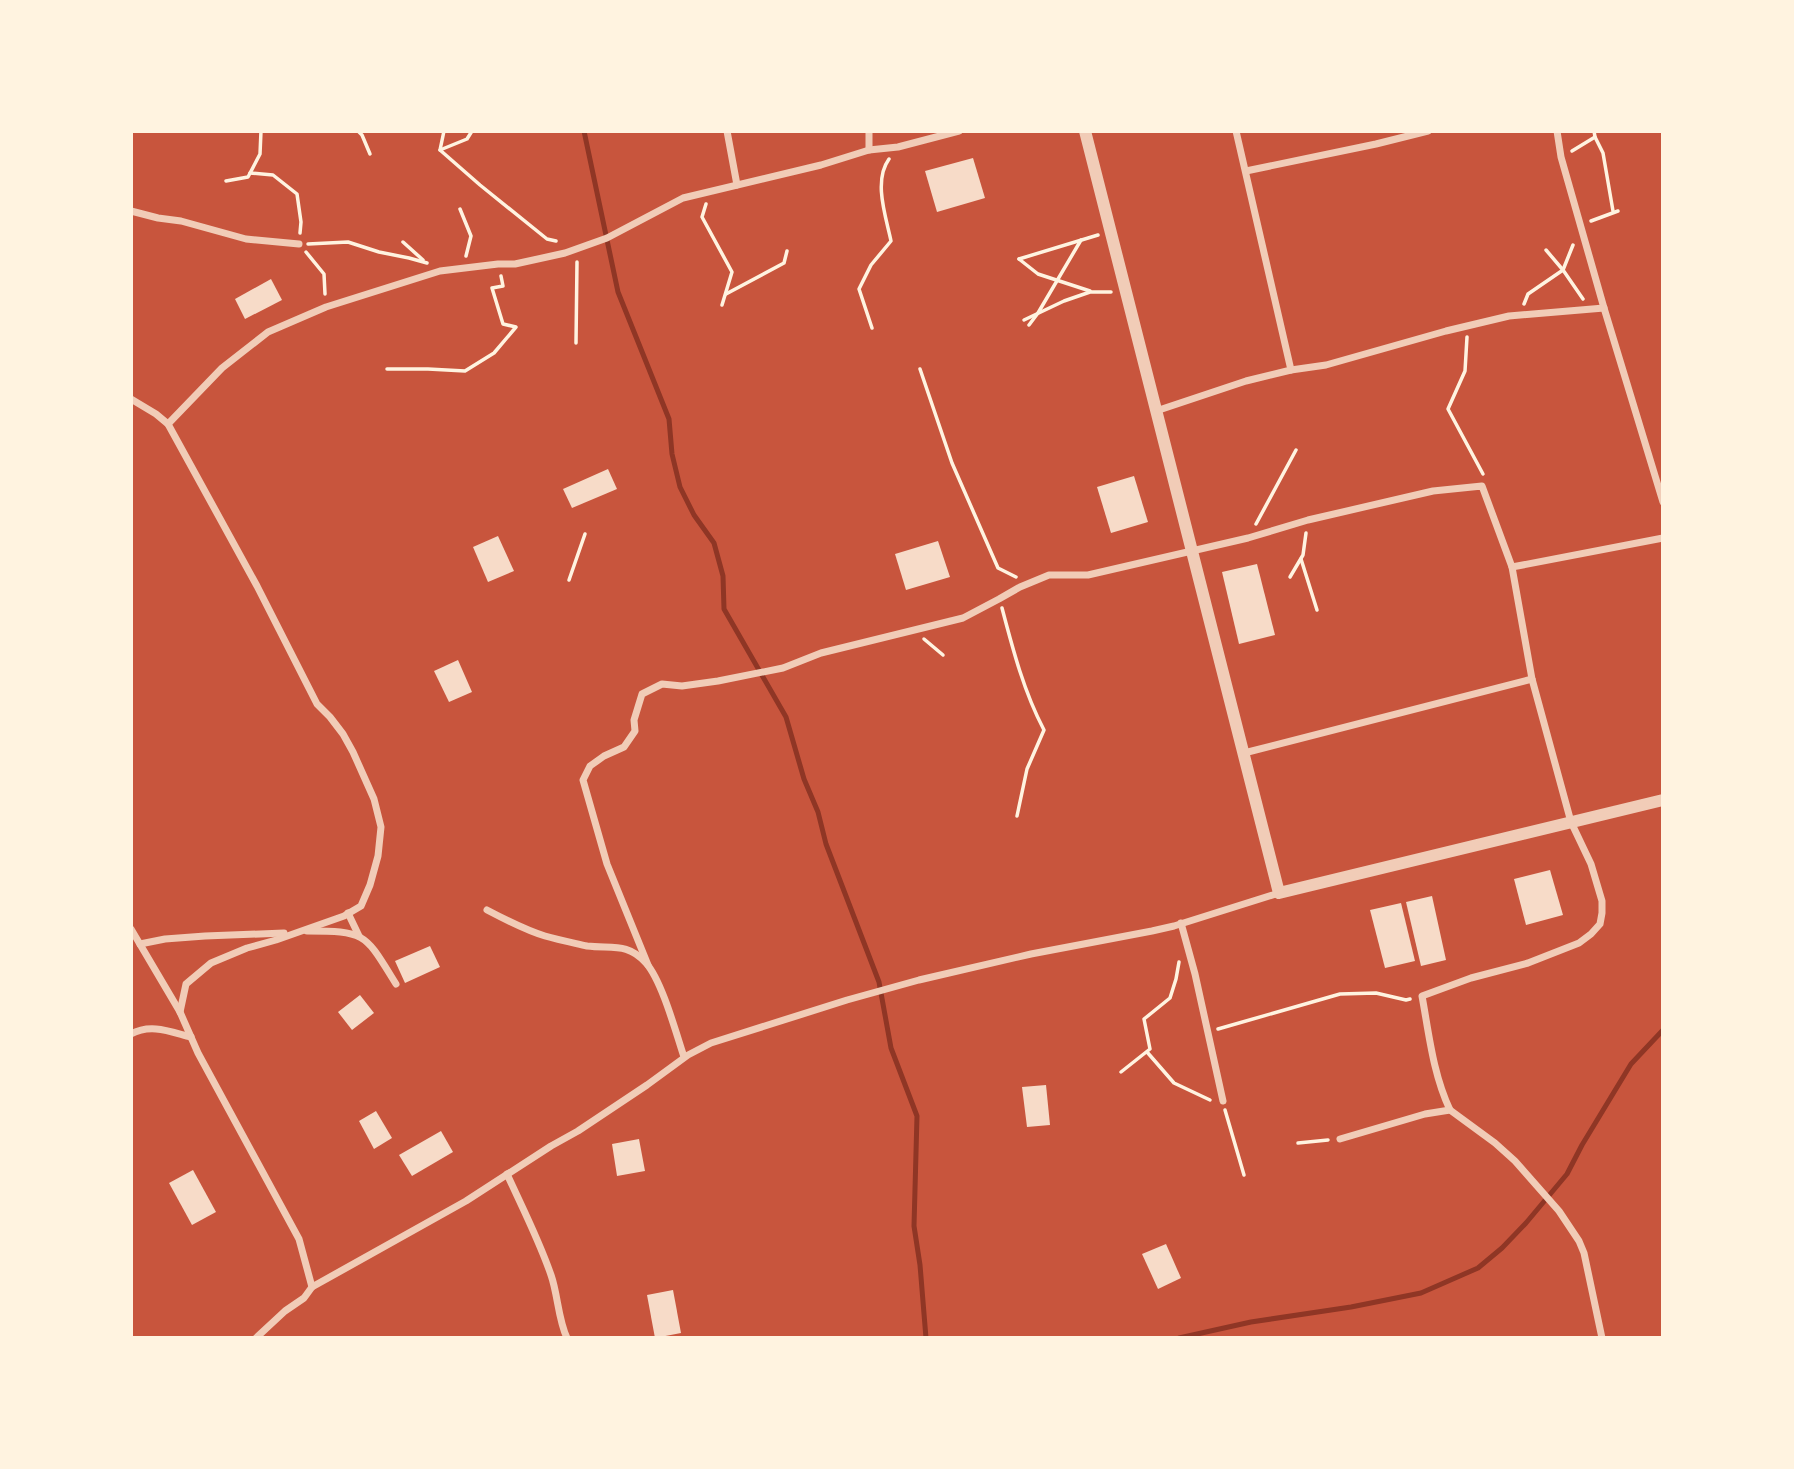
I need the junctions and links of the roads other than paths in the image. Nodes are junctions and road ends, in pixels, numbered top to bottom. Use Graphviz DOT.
graph roads {
  1 [pos="727,131"];
  2 [pos="869,131"];
  3 [pos="959,131"];
  4 [pos="1085,131"];
  5 [pos="1236,131"];
  6 [pos="1428,131"];
  7 [pos="1557,131"];
  8 [pos="869,150"];
  9 [pos="1246,170"];
  10 [pos="737,185"];
  11 [pos="131,211"];
  12 [pos="299,244"];
  13 [pos="1604,308"];
  14 [pos="1291,370"];
  15 [pos="131,399"];
  16 [pos="1156,411"];
  17 [pos="168,424"];
  18 [pos="1663,502"];
  19 [pos="1663,538"];
  20 [pos="1192,550"];
  21 [pos="1512,567"];
  22 [pos="1532,679"];
  23 [pos="1244,753"];
  24 [pos="1663,800"];
  25 [pos="1571,822"];
  26 [pos="1279,893"];
  27 [pos="487,910"];
  28 [pos="348,913"];
  29 [pos="1181,923"];
  30 [pos="131,929"];
  31 [pos="299,931"];
  32 [pos="359,936"];
  33 [pos="139,944"];
  34 [pos="648,965"];
  35 [pos="396,984"];
  36 [pos="180,1012"];
  37 [pos="131,1034"];
  38 [pos="191,1037"];
  39 [pos="684,1058"];
  40 [pos="1223,1101"];
  41 [pos="1450,1110"];
  42 [pos="1340,1139"];
  43 [pos="508,1174"];
  44 [pos="312,1287"];
  45 [pos="256,1338"];
  46 [pos="567,1338"];
  47 [pos="1602,1338"];
  1 -- 10 [label="street"];
  2 -- 8 [label="street"];
  3 -- 8 [label="street"];
  4 -- 16 [label="street"];
  5 -- 9 [label="street"];
  6 -- 9 [label="street"];
  7 -- 13 [label="street"];
  8 -- 10 [label="street"];
  9 -- 14 [label="street"];
  10 -- 17 [label="street"];
  11 -- 12 [label="street"];
  13 -- 14 [label="street"];
  13 -- 18 [label="street"];
  14 -- 16 [label="street"];
  15 -- 17 [label="street"];
  16 -- 20 [label="street"];
  17 -- 28 [label="street"];
  19 -- 21 [label="street"];
  20 -- 21 [label="street"];
  20 -- 23 [label="street"];
  20 -- 34 [label="street"];
  21 -- 22 [label="street"];
  22 -- 23 [label="street"];
  22 -- 25 [label="street"];
  23 -- 26 [label="street"];
  24 -- 25 [label="street"];
  25 -- 26 [label="street"];
  25 -- 41 [label="street"];
  26 -- 29 [label="street"];
  27 -- 34 [label="street"];
  28 -- 31 [label="street"];
  28 -- 32 [label="street"];
  29 -- 39 [label="street"];
  29 -- 40 [label="street"];
  30 -- 33 [label="street"];
  31 -- 32 [label="street"];
  31 -- 33 [label="street"];
  31 -- 36 [label="street"];
  32 -- 35 [label="street"];
  33 -- 36 [label="street"];
  34 -- 39 [label="street"];
  36 -- 38 [label="street"];
  37 -- 38 [label="street"];
  38 -- 44 [label="street"];
  39 -- 43 [label="street"];
  41 -- 42 [label="street"];
  41 -- 47 [label="street"];
  43 -- 44 [label="street"];
  43 -- 46 [label="street"];
  44 -- 45 [label="street"];
}
